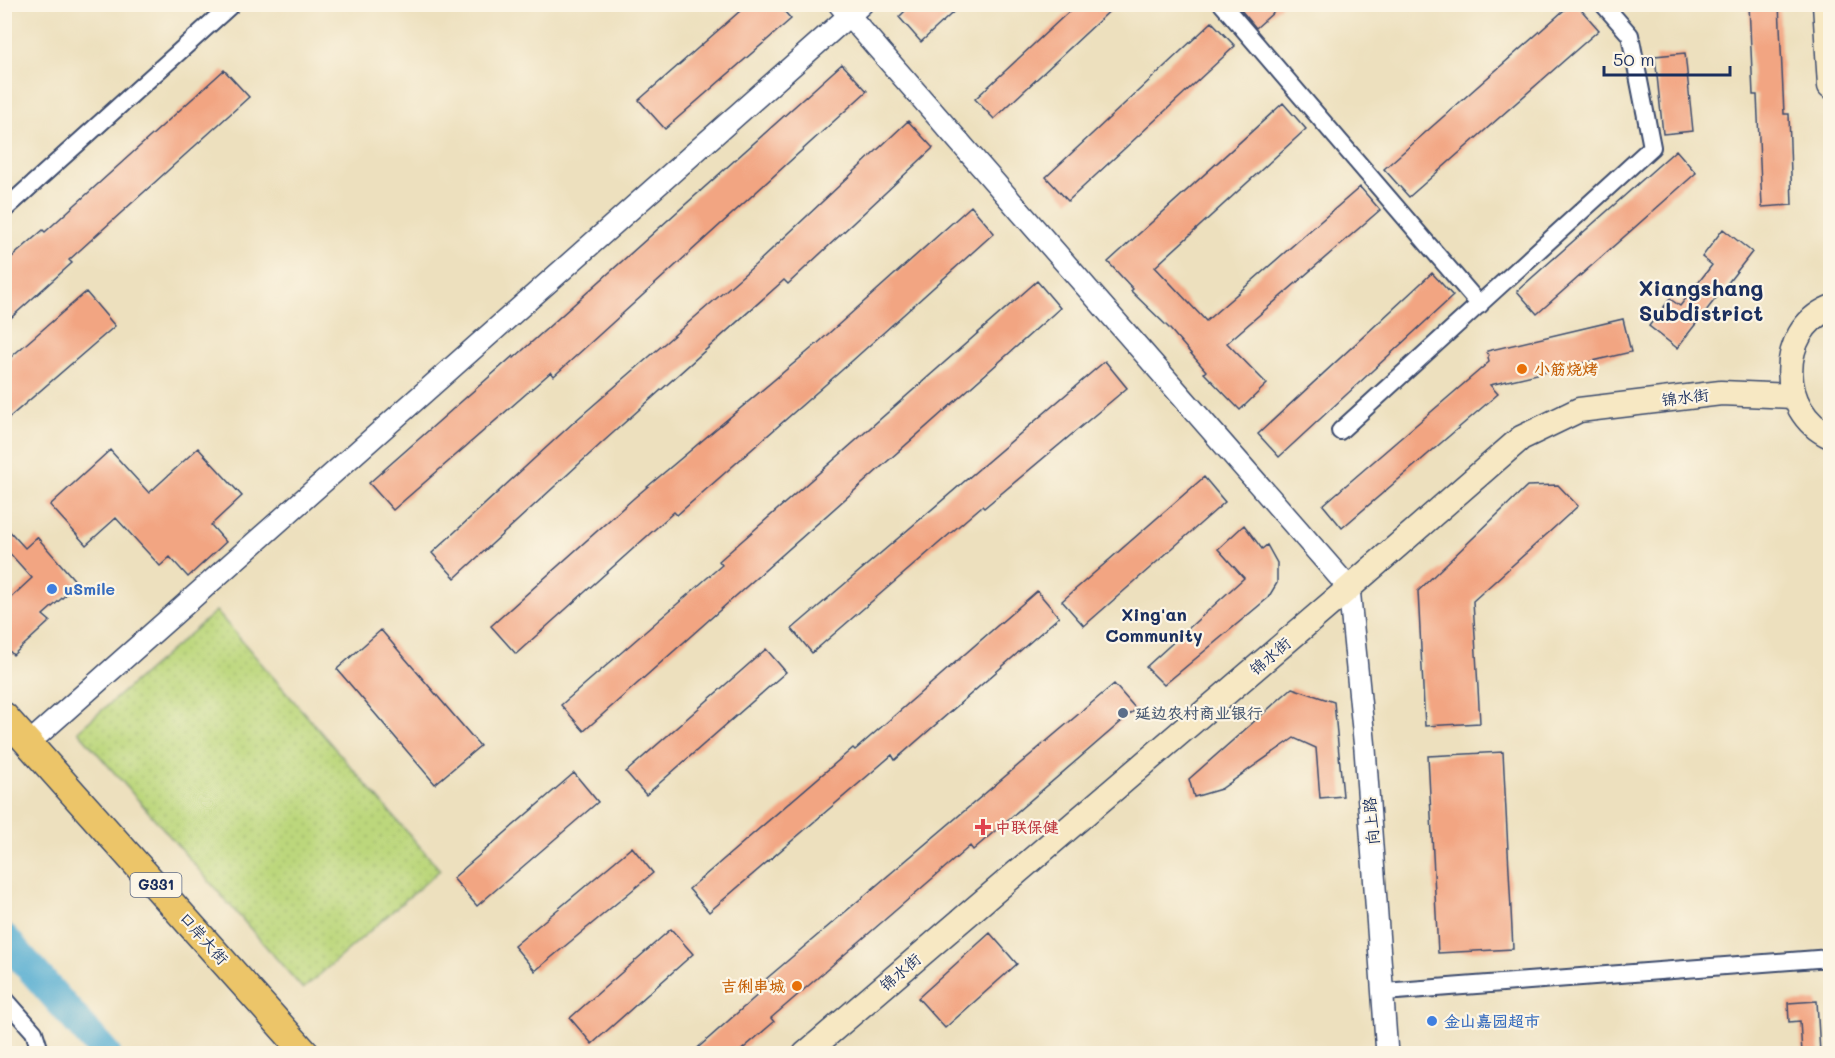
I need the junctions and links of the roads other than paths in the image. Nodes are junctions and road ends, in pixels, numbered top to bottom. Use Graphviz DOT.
graph roads {
  1 [pos="232,4"];
  2 [pos="1222,4"];
  3 [pos="1603,4"];
  4 [pos="1825,4"];
  5 [pos="850,8"];
  6 [pos="1830,86"];
  7 [pos="4,210"];
  8 [pos="1830,289"];
  9 [pos="1480,305"];
  10 [pos="1826,310"];
  11 [pos="1793,396"];
  12 [pos="1340,431"];
  13 [pos="1830,436"];
  14 [pos="1349,588"];
  15 [pos="4,716"];
  16 [pos="29,743"];
  17 [pos="1830,958"];
  18 [pos="1384,992"];
  19 [pos="4,998"];
  20 [pos="41,1053"];
  21 [pos="306,1053"];
  22 [pos="805,1053"];
  23 [pos="1387,1053"];
  1 -- 7 [label="street"];
  2 -- 9 [label="street"];
  3 -- 9 [label="street"];
  4 -- 6 [label="main road"];
  5 -- 14 [label="street"];
  5 -- 16 [label="street"];
  8 -- 10 [label="main road"];
  9 -- 12 [label="street"];
  10 -- 11 [label="main road"];
  11 -- 13 [label="main road"];
  11 -- 14 [label="main road, 锦水街"];
  14 -- 18 [label="street, 向上路"];
  14 -- 22 [label="main road, 锦水街"];
  15 -- 16 [label="highway, 口岸大街 / G331"];
  16 -- 21 [label="highway, 口岸大街 / G331"];
  17 -- 18 [label="street"];
  18 -- 23 [label="street, 向上路"];
  19 -- 20 [label="street"];
}
